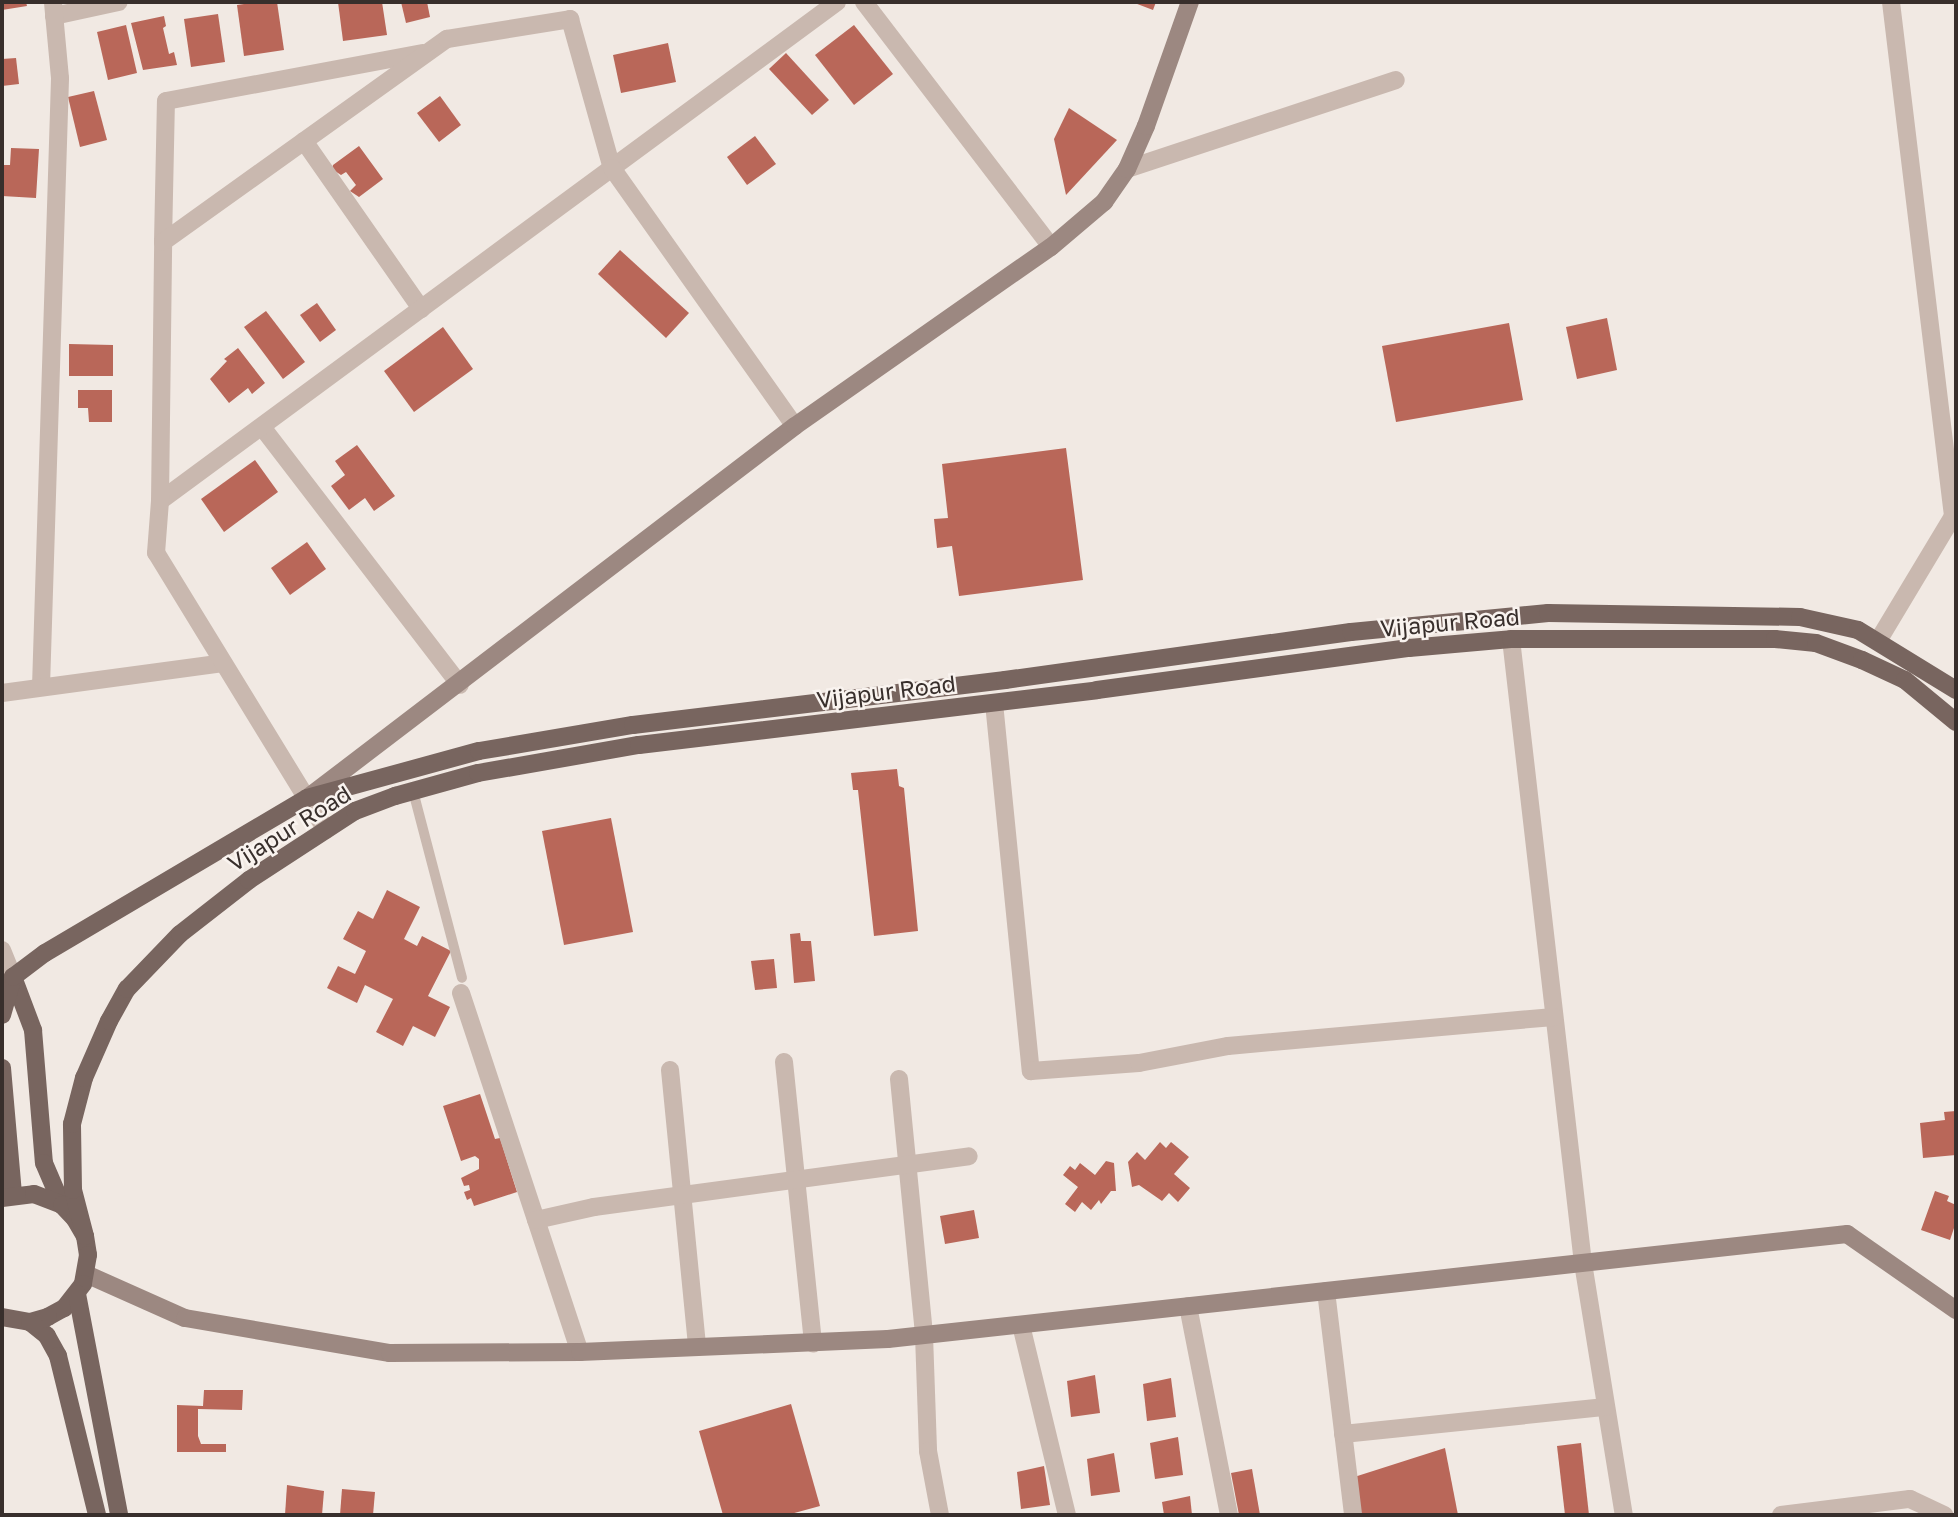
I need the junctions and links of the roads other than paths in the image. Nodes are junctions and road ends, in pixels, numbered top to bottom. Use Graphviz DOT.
graph roads {
  1 [pos="119,2"];
  2 [pos="838,2"];
  3 [pos="864,2"];
  4 [pos="1190,2"];
  5 [pos="1891,2"];
  6 [pos="53,9"];
  7 [pos="430,51"];
  8 [pos="1396,80"];
  9 [pos="304,141"];
  10 [pos="612,168"];
  11 [pos="1127,169"];
  12 [pos="163,242"];
  13 [pos="1051,247"];
  14 [pos="421,309"];
  15 [pos="262,426"];
  16 [pos="795,426"];
  17 [pos="160,501"];
  18 [pos="1511,639"];
  19 [pos="1878,641"];
  20 [pos="223,663"];
  21 [pos="460,685"];
  22 [pos="41,687"];
  23 [pos="1956,690"];
  24 [pos="2,693"];
  25 [pos="994,703"];
  26 [pos="1956,722"];
  27 [pos="413,791"];
  28 [pos="307,798"];
  29 [pos="326,830"];
  30 [pos="2,950"];
  31 [pos="8,979"];
  32 [pos="461,986"];
  33 [pos="2,1016"];
  34 [pos="1555,1017"];
  35 [pos="783,1062"];
  36 [pos="2,1068"];
  37 [pos="670,1070"];
  38 [pos="900,1079"];
  39 [pos="969,1156"];
  40 [pos="907,1162"];
  41 [pos="799,1180"];
  42 [pos="684,1194"];
  43 [pos="8,1196"];
  44 [pos="62,1205"];
  45 [pos="536,1220"];
  46 [pos="85,1236"];
  47 [pos="1583,1263"];
  48 [pos="86,1274"];
  49 [pos="1326,1291"];
  50 [pos="77,1294"];
  51 [pos="1188,1306"];
  52 [pos="1956,1310"];
  53 [pos="2,1317"];
  54 [pos="30,1322"];
  55 [pos="1021,1325"];
  56 [pos="925,1335"];
  57 [pos="813,1344"];
  58 [pos="697,1347"];
  59 [pos="580,1352"];
  60 [pos="1606,1407"];
  61 [pos="1343,1434"];
  62 [pos="97,1515"];
  63 [pos="119,1515"];
  64 [pos="940,1515"];
  65 [pos="1067,1515"];
  66 [pos="1229,1515"];
  67 [pos="1353,1515"];
  68 [pos="1624,1515"];
  69 [pos="1781,1515"];
  70 [pos="1945,1515"];
  1 -- 6 [label="street"];
  2 -- 10 [label="street"];
  3 -- 13 [label="street"];
  4 -- 11 [label="main road"];
  5 -- 19 [label="street"];
  6 -- 22 [label="street"];
  7 -- 9 [label="street"];
  7 -- 10 [label="street"];
  7 -- 12 [label="street"];
  8 -- 11 [label="street"];
  9 -- 12 [label="street"];
  9 -- 14 [label="street"];
  10 -- 14 [label="street"];
  10 -- 16 [label="street"];
  11 -- 13 [label="main road"];
  12 -- 17 [label="street"];
  13 -- 16 [label="main road"];
  14 -- 15 [label="street"];
  15 -- 17 [label="street"];
  15 -- 21 [label="street"];
  16 -- 21 [label="main road"];
  17 -- 20 [label="street"];
  18 -- 25 [label="main road, Vijapur Road"];
  18 -- 26 [label="main road, Vijapur Road"];
  18 -- 34 [label="street"];
  19 -- 23 [label="main road, Vijapur Road"];
  19 -- 28 [label="main road, Vijapur Road"];
  20 -- 22 [label="street"];
  20 -- 28 [label="street"];
  21 -- 28 [label="main road"];
  22 -- 24 [label="street"];
  25 -- 27 [label="main road, Vijapur Road"];
  25 -- 34 [label="street"];
  27 -- 29 [label="main road, Vijapur Road"];
  27 -- 32 [label="lane"];
  28 -- 29 [label="street"];
  28 -- 31 [label="main road, Vijapur Road"];
  29 -- 46 [label="main road, Vijapur Road"];
  30 -- 31 [label="street"];
  31 -- 33 [label="main road"];
  31 -- 44 [label="main road"];
  32 -- 45 [label="street"];
  34 -- 47 [label="street"];
  35 -- 41 [label="street"];
  36 -- 43 [label="main road"];
  37 -- 42 [label="street"];
  38 -- 40 [label="street"];
  39 -- 40 [label="street"];
  40 -- 41 [label="street"];
  40 -- 56 [label="street"];
  41 -- 42 [label="street"];
  41 -- 57 [label="street"];
  42 -- 45 [label="street"];
  42 -- 58 [label="street"];
  43 -- 44 [label="main road"];
  44 -- 46 [label="main road"];
  45 -- 59 [label="street"];
  46 -- 48 [label="main road, Vijapur Road"];
  47 -- 49 [label="main road"];
  47 -- 52 [label="main road"];
  47 -- 60 [label="street"];
  48 -- 50 [label="main road"];
  48 -- 59 [label="main road"];
  49 -- 51 [label="main road"];
  49 -- 61 [label="street"];
  50 -- 54 [label="main road"];
  50 -- 63 [label="main road"];
  51 -- 55 [label="main road"];
  51 -- 66 [label="street"];
  53 -- 54 [label="main road"];
  54 -- 62 [label="main road"];
  55 -- 56 [label="main road"];
  55 -- 65 [label="street"];
  56 -- 57 [label="main road"];
  56 -- 64 [label="street"];
  57 -- 58 [label="main road"];
  58 -- 59 [label="main road"];
  60 -- 61 [label="street"];
  60 -- 68 [label="street"];
  61 -- 67 [label="street"];
  69 -- 70 [label="street"];
}
